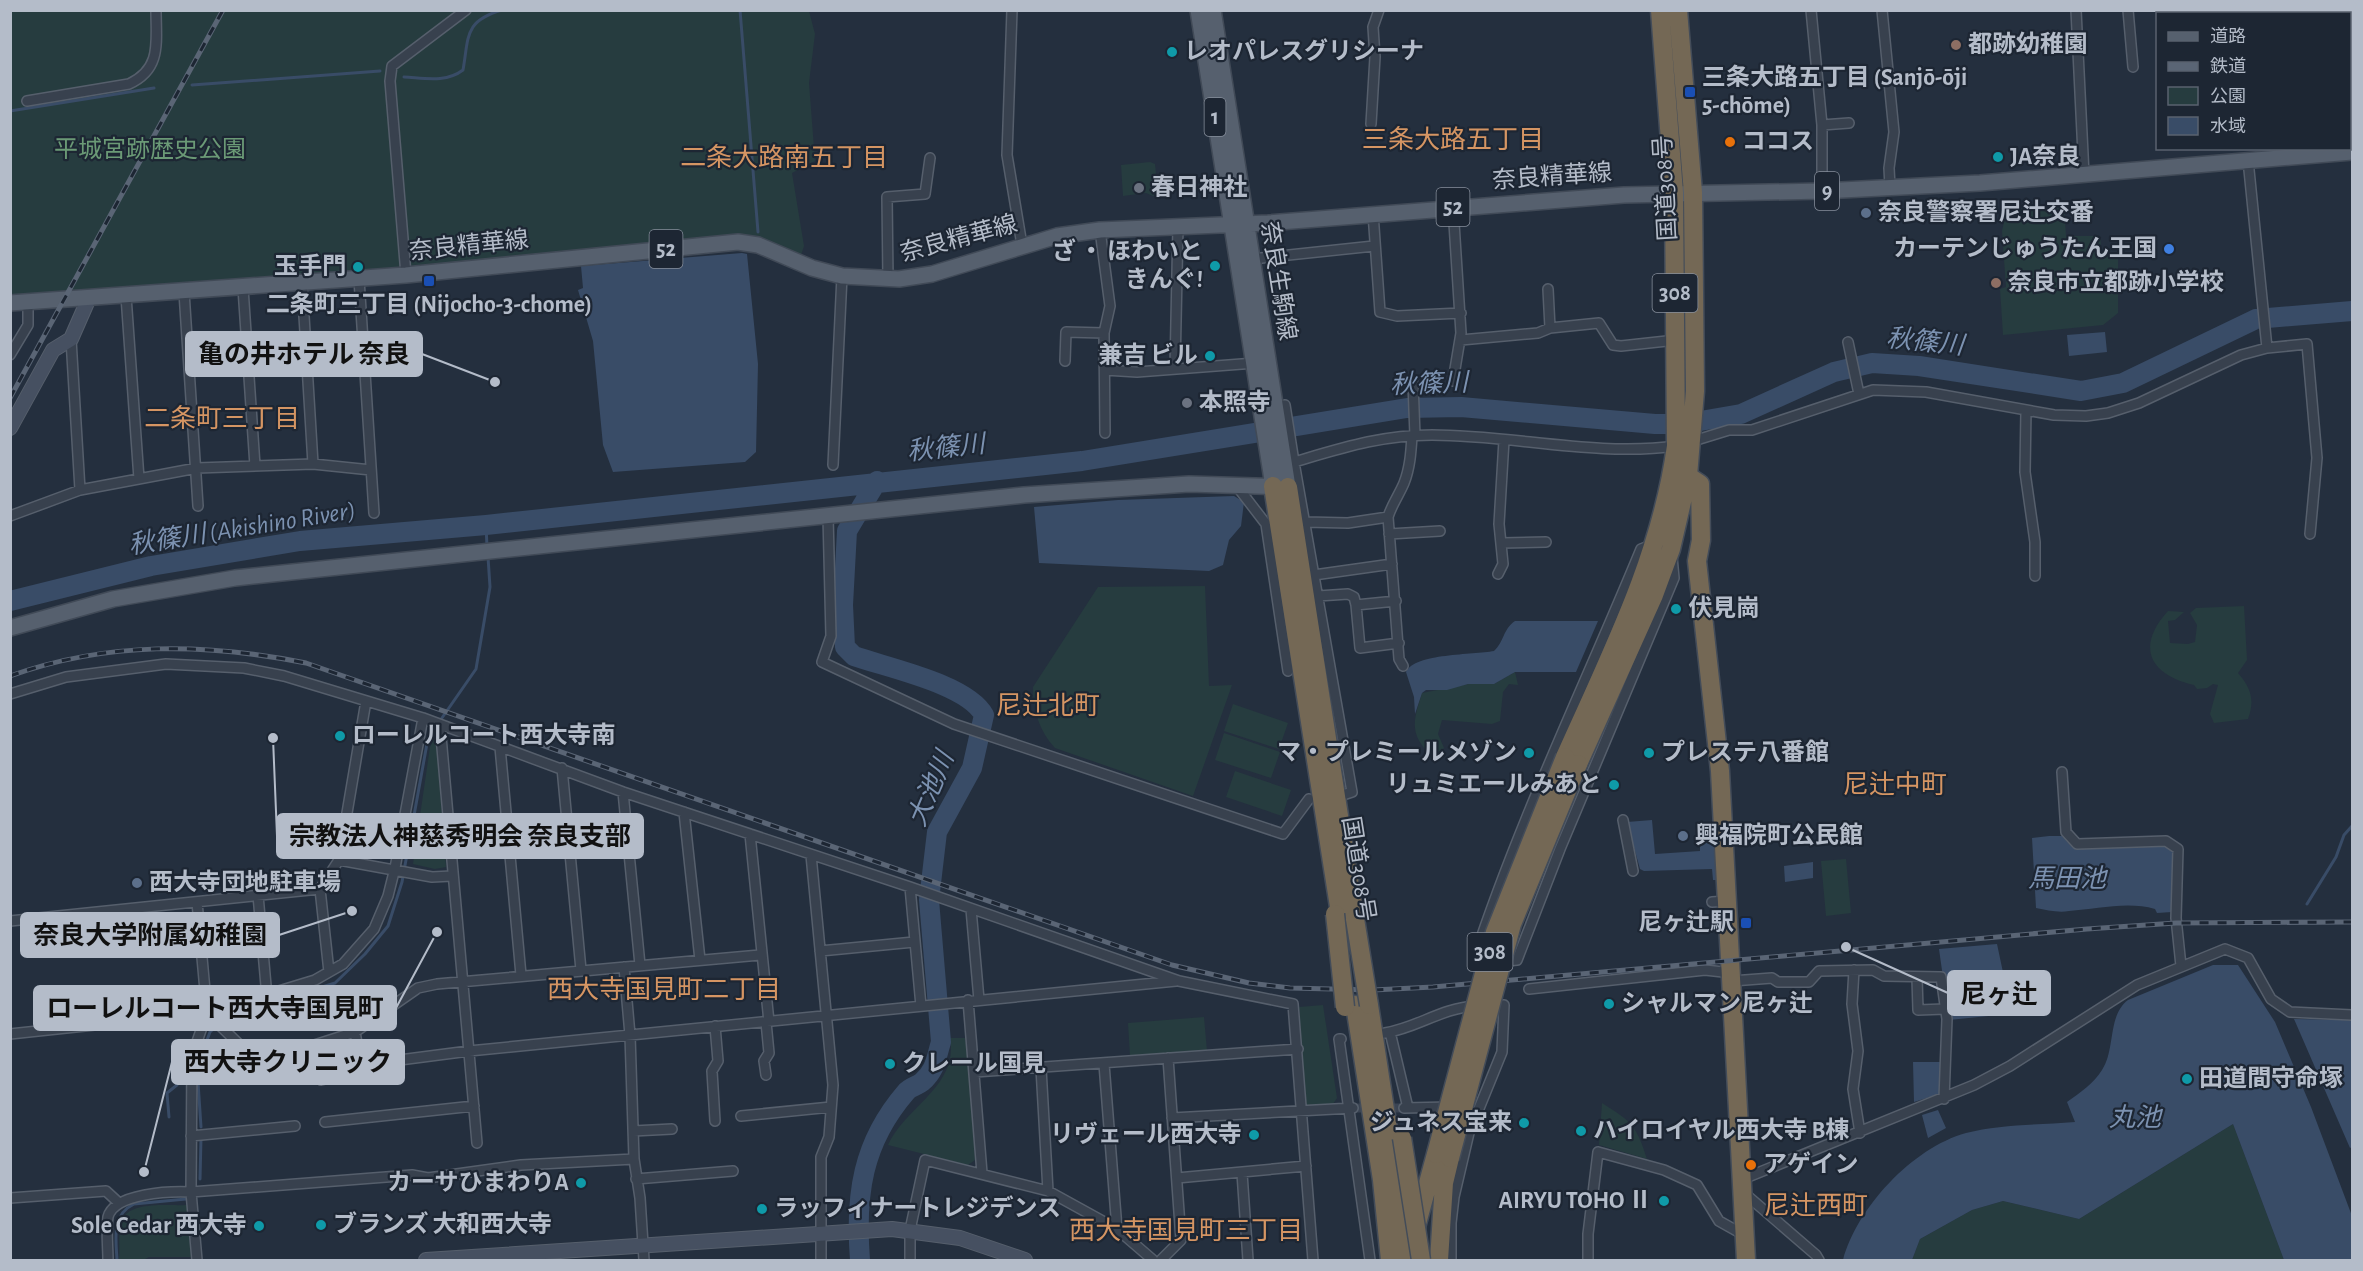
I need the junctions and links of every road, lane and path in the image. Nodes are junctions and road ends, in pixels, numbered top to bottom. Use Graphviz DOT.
graph roads {
  1 [pos="156,10"];
  2 [pos="466,10"];
  3 [pos="1012,10"];
  4 [pos="1198,10"];
  5 [pos="1213,10"];
  6 [pos="1379,10"];
  7 [pos="1660,10"];
  8 [pos="1678,10"];
  9 [pos="1811,10"];
  10 [pos="1882,10"];
  11 [pos="2076,10"];
  12 [pos="2128,10"];
  13 [pos="2133,68"];
  14 [pos="27,101"];
  15 [pos="1849,123"];
  16 [pos="1371,124"];
  17 [pos="1822,125"];
  18 [pos="2305,152"];
  19 [pos="2352,152"];
  20 [pos="930,158"];
  21 [pos="2248,160"];
  22 [pos="2084,175"];
  23 [pos="1890,187"];
  24 [pos="1822,191"];
  25 [pos="1674,193"];
  26 [pos="1693,193"];
  27 [pos="1453,207"];
  28 [pos="1373,213"];
  29 [pos="1239,224"];
  30 [pos="1178,226"];
  31 [pos="1100,230"];
  32 [pos="1022,245"];
  33 [pos="1374,246"];
  34 [pos="1252,259"];
  35 [pos="406,275"];
  36 [pos="843,276"];
  37 [pos="359,279"];
  38 [pos="888,279"];
  39 [pos="302,283"];
  40 [pos="243,288"];
  41 [pos="1548,289"];
  42 [pos="184,292"];
  43 [pos="126,296"];
  44 [pos="89,298"];
  45 [pos="28,302"];
  46 [pos="10,303"];
  47 [pos="1461,313"];
  48 [pos="1550,328"];
  49 [pos="1104,333"];
  50 [pos="71,339"];
  51 [pos="1461,340"];
  52 [pos="1676,340"];
  53 [pos="1849,344"];
  54 [pos="2267,348"];
  55 [pos="10,356"];
  56 [pos="1065,361"];
  57 [pos="1255,363"];
  58 [pos="1175,369"];
  59 [pos="1105,370"];
  60 [pos="1453,381"];
  61 [pos="1413,384"];
  62 [pos="1859,393"];
  63 [pos="1685,398"];
  64 [pos="2026,410"];
  65 [pos="1275,412"];
  66 [pos="10,428"];
  67 [pos="1105,433"];
  68 [pos="1414,434"];
  69 [pos="1504,440"];
  70 [pos="1684,440"];
  71 [pos="1282,462"];
  72 [pos="313,464"];
  73 [pos="832,465"];
  74 [pos="255,466"];
  75 [pos="197,468"];
  76 [pos="371,470"];
  77 [pos="1688,476"];
  78 [pos="139,479"];
  79 [pos="1236,485"];
  80 [pos="1281,487"];
  81 [pos="80,490"];
  82 [pos="198,506"];
  83 [pos="374,513"];
  84 [pos="832,515"];
  85 [pos="10,516"];
  86 [pos="1388,518"];
  87 [pos="1306,522"];
  88 [pos="1440,531"];
  89 [pos="1389,534"];
  90 [pos="2310,534"];
  91 [pos="1546,542"];
  92 [pos="1502,543"];
  93 [pos="1663,546"];
  94 [pos="1697,561"];
  95 [pos="1392,564"];
  96 [pos="1498,574"];
  97 [pos="1314,575"];
  98 [pos="2036,576"];
  99 [pos="1318,596"];
  100 [pos="1396,601"];
  101 [pos="1356,604"];
  102 [pos="10,628"];
  103 [pos="1399,643"];
  104 [pos="1404,666"];
  105 [pos="1288,671"];
  106 [pos="10,693"];
  107 [pos="366,701"];
  108 [pos="423,718"];
  109 [pos="441,725"];
  110 [pos="500,747"];
  111 [pos="562,768"];
  112 [pos="2062,772"];
  113 [pos="623,792"];
  114 [pos="1346,794"];
  115 [pos="1316,803"];
  116 [pos="684,812"];
  117 [pos="1623,820"];
  118 [pos="750,834"];
  119 [pos="811,855"];
  120 [pos="339,860"];
  121 [pos="395,868"];
  122 [pos="1633,871"];
  123 [pos="452,876"];
  124 [pos="910,887"];
  125 [pos="320,890"];
  126 [pos="258,896"];
  127 [pos="197,902"];
  128 [pos="971,909"];
  129 [pos="1343,915"];
  130 [pos="10,921"];
  131 [pos="914,942"];
  132 [pos="820,951"];
  133 [pos="760,955"];
  134 [pos="700,960"];
  135 [pos="640,964"];
  136 [pos="2181,966"];
  137 [pos="624,967"];
  138 [pos="581,970"];
  139 [pos="1854,970"];
  140 [pos="329,972"];
  141 [pos="521,975"];
  142 [pos="1732,977"];
  143 [pos="1917,978"];
  144 [pos="1179,981"];
  145 [pos="463,982"];
  146 [pos="1529,989"];
  147 [pos="267,997"];
  148 [pos="968,1000"];
  149 [pos="979,1000"];
  150 [pos="923,1005"];
  151 [pos="1356,1006"];
  152 [pos="1945,1009"];
  153 [pos="207,1013"];
  154 [pos="826,1015"];
  155 [pos="2352,1015"];
  156 [pos="767,1022"];
  157 [pos="715,1026"];
  158 [pos="355,1032"];
  159 [pos="10,1034"];
  160 [pos="630,1035"];
  161 [pos="1341,1039"];
  162 [pos="317,1045"];
  163 [pos="1298,1049"];
  164 [pos="469,1051"];
  165 [pos="1168,1058"];
  166 [pos="1104,1064"];
  167 [pos="1041,1068"];
  168 [pos="975,1072"];
  169 [pos="353,1074"];
  170 [pos="766,1075"];
  171 [pos="1944,1099"];
  172 [pos="474,1106"];
  173 [pos="831,1107"];
  174 [pos="1481,1107"];
  175 [pos="1350,1108"];
  176 [pos="1302,1112"];
  177 [pos="741,1116"];
  178 [pos="1172,1118"];
  179 [pos="325,1122"];
  180 [pos="715,1122"];
  181 [pos="295,1126"];
  182 [pos="672,1129"];
  183 [pos="633,1131"];
  184 [pos="1860,1133"];
  185 [pos="191,1136"];
  186 [pos="1390,1141"];
  187 [pos="477,1143"];
  188 [pos="1443,1156"];
  189 [pos="634,1159"];
  190 [pos="1306,1166"];
  191 [pos="734,1171"];
  192 [pos="982,1173"];
  193 [pos="1242,1173"];
  194 [pos="1177,1178"];
  195 [pos="636,1179"];
  196 [pos="1743,1186"];
  197 [pos="1048,1191"];
  198 [pos="191,1192"];
  199 [pos="1423,1196"];
  200 [pos="10,1198"];
  201 [pos="119,1203"];
  202 [pos="1117,1229"];
  203 [pos="910,1230"];
  204 [pos="822,1233"];
  205 [pos="1744,1235"];
  206 [pos="644,1246"];
  207 [pos="520,1257"];
  208 [pos="108,1260"];
  209 [pos="197,1260"];
  210 [pos="426,1260"];
  211 [pos="445,1260"];
  212 [pos="644,1260"];
  213 [pos="821,1260"];
  214 [pos="910,1260"];
  215 [pos="1025,1260"];
  216 [pos="1153,1260"];
  217 [pos="1161,1260"];
  218 [pos="1248,1260"];
  219 [pos="1313,1260"];
  220 [pos="1370,1260"];
  221 [pos="1378,1260"];
  222 [pos="1390,1260"];
  223 [pos="1408,1260"];
  224 [pos="1414,1260"];
  225 [pos="1421,1260"];
  226 [pos="1439,1260"];
  227 [pos="1451,1260"];
  228 [pos="1588,1260"];
  229 [pos="1746,1260"];
  230 [pos="1820,1260"];
  1 -- 14 [label="street"];
  2 -- 35 [label="street"];
  3 -- 32 [label="street"];
  4 -- 29 [label="main road, 奈良生駒線 / 1"];
  5 -- 29 [label="main road, 奈良生駒線 / 1"];
  6 -- 16 [label="street"];
  7 -- 25 [label="highway, 国道308号 / 308"];
  8 -- 26 [label="highway, 国道308号 / 308"];
  9 -- 17 [label="street"];
  10 -- 23 [label="street"];
  11 -- 22 [label="street"];
  12 -- 13 [label="street"];
  15 -- 17 [label="street"];
  17 -- 24 [label="street"];
  18 -- 19 [label="main road, 9"];
  18 -- 21 [label="main road, 9"];
  20 -- 38 [label="street"];
  21 -- 22 [label="main road, 9"];
  21 -- 54 [label="street"];
  22 -- 23 [label="main road, 9"];
  23 -- 24 [label="main road, 9"];
  24 -- 26 [label="main road, 9"];
  25 -- 26 [label="main road, 9"];
  25 -- 27 [label="main road, 奈良精華線 / 52"];
  25 -- 52 [label="highway, 国道308号 / 308"];
  26 -- 63 [label="highway, 国道308号 / 308"];
  27 -- 28 [label="main road, 奈良精華線 / 52"];
  27 -- 47 [label="street"];
  28 -- 29 [label="main road, 奈良精華線 / 52"];
  28 -- 33 [label="street"];
  29 -- 30 [label="main road, 奈良精華線 / 52"];
  29 -- 34 [label="main road, 奈良生駒線 / 1"];
  29 -- 57 [label="main road, 奈良生駒線 / 1"];
  30 -- 31 [label="main road, 奈良精華線 / 52"];
  30 -- 58 [label="street"];
  31 -- 32 [label="main road, 奈良精華線 / 52"];
  31 -- 49 [label="street"];
  32 -- 38 [label="main road, 奈良精華線 / 52"];
  33 -- 34 [label="street"];
  33 -- 47 [label="street"];
  34 -- 65 [label="main road, 奈良生駒線 / 1"];
  35 -- 36 [label="main road, 奈良精華線 / 52"];
  35 -- 37 [label="main road, 奈良精華線 / 52"];
  36 -- 38 [label="main road, 奈良精華線 / 52"];
  36 -- 73 [label="street"];
  37 -- 39 [label="main road, 奈良精華線 / 52"];
  37 -- 76 [label="street"];
  39 -- 40 [label="main road, 奈良精華線 / 52"];
  39 -- 72 [label="street"];
  40 -- 42 [label="main road, 奈良精華線 / 52"];
  40 -- 74 [label="street"];
  41 -- 48 [label="street"];
  42 -- 43 [label="main road, 奈良精華線 / 52"];
  42 -- 75 [label="street"];
  43 -- 44 [label="main road, 奈良精華線 / 52"];
  43 -- 78 [label="street"];
  44 -- 45 [label="main road, 奈良精華線 / 52"];
  44 -- 50 [label="street"];
  45 -- 46 [label="main road, 奈良精華線 / 52"];
  45 -- 55 [label="street"];
  47 -- 51 [label="street"];
  48 -- 51 [label="street"];
  48 -- 52 [label="street"];
  49 -- 56 [label="street"];
  49 -- 59 [label="street"];
  50 -- 66 [label="street"];
  50 -- 81 [label="street"];
  51 -- 60 [label="street"];
  52 -- 63 [label="highway, 国道308号 / 308"];
  53 -- 62 [label="street"];
  54 -- 64 [label="street"];
  54 -- 90 [label="street"];
  57 -- 58 [label="street"];
  57 -- 65 [label="main road, 奈良生駒線 / 1"];
  58 -- 59 [label="street"];
  59 -- 67 [label="street"];
  61 -- 68 [label="street"];
  62 -- 64 [label="street"];
  62 -- 70 [label="street"];
  63 -- 70 [label="highway, 308"];
  64 -- 98 [label="street"];
  65 -- 71 [label="main road, 奈良生駒線 / 1"];
  68 -- 69 [label="street"];
  68 -- 71 [label="street"];
  68 -- 86 [label="street"];
  69 -- 70 [label="street"];
  69 -- 92 [label="street"];
  70 -- 77 [label="highway, 国道308号 / 308"];
  70 -- 93 [label="highway, 国道308号 / 308"];
  71 -- 80 [label="main road, 奈良生駒線 / 1"];
  71 -- 87 [label="street"];
  72 -- 74 [label="street"];
  72 -- 76 [label="street"];
  74 -- 75 [label="street"];
  75 -- 78 [label="street"];
  75 -- 82 [label="street"];
  76 -- 83 [label="street"];
  77 -- 93 [label="highway, 国道308号 / 308"];
  77 -- 94 [label="highway"];
  78 -- 81 [label="street"];
  79 -- 80 [label="main road"];
  79 -- 84 [label="main road"];
  79 -- 105 [label="street"];
  80 -- 115 [label="highway, 国道308号"];
  80 -- 129 [label="highway, 国道308号"];
  81 -- 85 [label="street"];
  84 -- 102 [label="main road"];
  84 -- 115 [label="street"];
  86 -- 87 [label="street"];
  86 -- 89 [label="street"];
  87 -- 97 [label="street"];
  88 -- 89 [label="street"];
  89 -- 95 [label="street"];
  91 -- 92 [label="street"];
  92 -- 96 [label="street"];
  93 -- 93 [label="street"];
  93 -- 94 [label="highway"];
  93 -- 188 [label="highway, 国道308号 / 308, bridge"];
  94 -- 142 [label="highway"];
  95 -- 97 [label="street"];
  95 -- 100 [label="street"];
  97 -- 99 [label="street"];
  99 -- 101 [label="street"];
  99 -- 114 [label="street"];
  100 -- 101 [label="street"];
  100 -- 103 [label="street"];
  101 -- 103 [label="street"];
  103 -- 104 [label="street"];
  106 -- 107 [label="street"];
  107 -- 108 [label="street"];
  107 -- 120 [label="street"];
  108 -- 109 [label="street"];
  108 -- 121 [label="street"];
  109 -- 110 [label="street"];
  109 -- 123 [label="street"];
  110 -- 111 [label="street"];
  110 -- 141 [label="street"];
  111 -- 113 [label="street"];
  111 -- 138 [label="street"];
  112 -- 136 [label="street"];
  113 -- 116 [label="street"];
  113 -- 135 [label="street"];
  115 -- 129 [label="highway, 国道308号"];
  116 -- 118 [label="street"];
  116 -- 134 [label="street"];
  117 -- 122 [label="street"];
  118 -- 119 [label="street"];
  118 -- 133 [label="street"];
  119 -- 124 [label="street"];
  119 -- 132 [label="street"];
  120 -- 121 [label="street"];
  120 -- 125 [label="street"];
  121 -- 123 [label="street"];
  121 -- 140 [label="street"];
  123 -- 145 [label="street"];
  124 -- 128 [label="street"];
  124 -- 131 [label="street"];
  125 -- 126 [label="street"];
  125 -- 140 [label="street"];
  126 -- 127 [label="street"];
  126 -- 147 [label="street"];
  127 -- 130 [label="street"];
  127 -- 153 [label="street"];
  128 -- 144 [label="street"];
  128 -- 149 [label="street"];
  129 -- 151 [label="highway, bridge"];
  129 -- 151 [label="highway, 国道308号 / 308, bridge"];
  131 -- 132 [label="street"];
  131 -- 150 [label="street"];
  132 -- 154 [label="street"];
  133 -- 134 [label="street"];
  133 -- 156 [label="street"];
  134 -- 135 [label="street"];
  135 -- 137 [label="street"];
  136 -- 155 [label="street"];
  136 -- 171 [label="street"];
  137 -- 138 [label="street"];
  137 -- 160 [label="street"];
  138 -- 141 [label="street"];
  139 -- 142 [label="street"];
  139 -- 143 [label="street"];
  139 -- 184 [label="street"];
  140 -- 147 [label="street"];
  141 -- 145 [label="street"];
  142 -- 146 [label="street"];
  142 -- 196 [label="highway"];
  143 -- 152 [label="street"];
  143 -- 152 [label="street"];
  144 -- 149 [label="street"];
  144 -- 163 [label="street"];
  145 -- 158 [label="street"];
  145 -- 164 [label="street"];
  147 -- 153 [label="street"];
  148 -- 149 [label="street"];
  148 -- 150 [label="street"];
  148 -- 168 [label="street"];
  150 -- 154 [label="street"];
  151 -- 186 [label="highway"];
  151 -- 186 [label="highway, 国道308号 / 308"];
  151 -- 221 [label="highway"];
  152 -- 171 [label="street"];
  153 -- 159 [label="street"];
  153 -- 162 [label="street"];
  153 -- 185 [label="street"];
  154 -- 156 [label="street"];
  154 -- 173 [label="street"];
  156 -- 157 [label="street"];
  156 -- 170 [label="street"];
  157 -- 160 [label="street"];
  157 -- 180 [label="street"];
  158 -- 162 [label="street"];
  158 -- 164 [label="street"];
  160 -- 164 [label="street"];
  160 -- 183 [label="street"];
  161 -- 175 [label="street"];
  162 -- 169 [label="street"];
  163 -- 165 [label="street"];
  163 -- 176 [label="street"];
  164 -- 172 [label="street"];
  165 -- 166 [label="street"];
  165 -- 178 [label="street"];
  166 -- 167 [label="street"];
  166 -- 202 [label="street"];
  167 -- 168 [label="street"];
  167 -- 197 [label="street"];
  168 -- 192 [label="street"];
  171 -- 184 [label="street"];
  172 -- 179 [label="street"];
  172 -- 187 [label="street"];
  173 -- 177 [label="street"];
  173 -- 204 [label="street"];
  174 -- 174 [label="street"];
  174 -- 227 [label="street"];
  175 -- 176 [label="street"];
  175 -- 220 [label="street"];
  176 -- 178 [label="street"];
  176 -- 190 [label="street"];
  178 -- 194 [label="street"];
  181 -- 185 [label="street"];
  182 -- 183 [label="street"];
  183 -- 189 [label="street"];
  184 -- 196 [label="street"];
  185 -- 198 [label="street"];
  186 -- 222 [label="highway, 国道308号 / 308"];
  186 -- 223 [label="highway, 国道308号 / 308"];
  186 -- 225 [label="highway, bridge"];
  188 -- 199 [label="highway, 国道308号 / 308"];
  188 -- 226 [label="highway, 国道308号 / 308"];
  189 -- 195 [label="street"];
  189 -- 198 [label="street"];
  190 -- 193 [label="street"];
  190 -- 219 [label="street"];
  191 -- 195 [label="street"];
  192 -- 197 [label="street"];
  192 -- 203 [label="street"];
  193 -- 194 [label="street"];
  193 -- 218 [label="street"];
  194 -- 217 [label="street"];
  195 -- 206 [label="street"];
  196 -- 205 [label="highway"];
  196 -- 230 [label="street"];
  197 -- 202 [label="street"];
  198 -- 201 [label="street"];
  198 -- 209 [label="street"];
  199 -- 223 [label="highway, 国道308号 / 308"];
  199 -- 224 [label="highway, 308"];
  200 -- 201 [label="street"];
  201 -- 208 [label="street"];
  202 -- 216 [label="street"];
  203 -- 204 [label="street"];
  203 -- 214 [label="street"];
  203 -- 215 [label="street"];
  204 -- 206 [label="street"];
  204 -- 213 [label="street"];
  205 -- 228 [label="street"];
  205 -- 229 [label="highway"];
  206 -- 207 [label="street"];
  206 -- 212 [label="street"];
  207 -- 211 [label="street"];
  210 -- 211 [label="street"];
}
